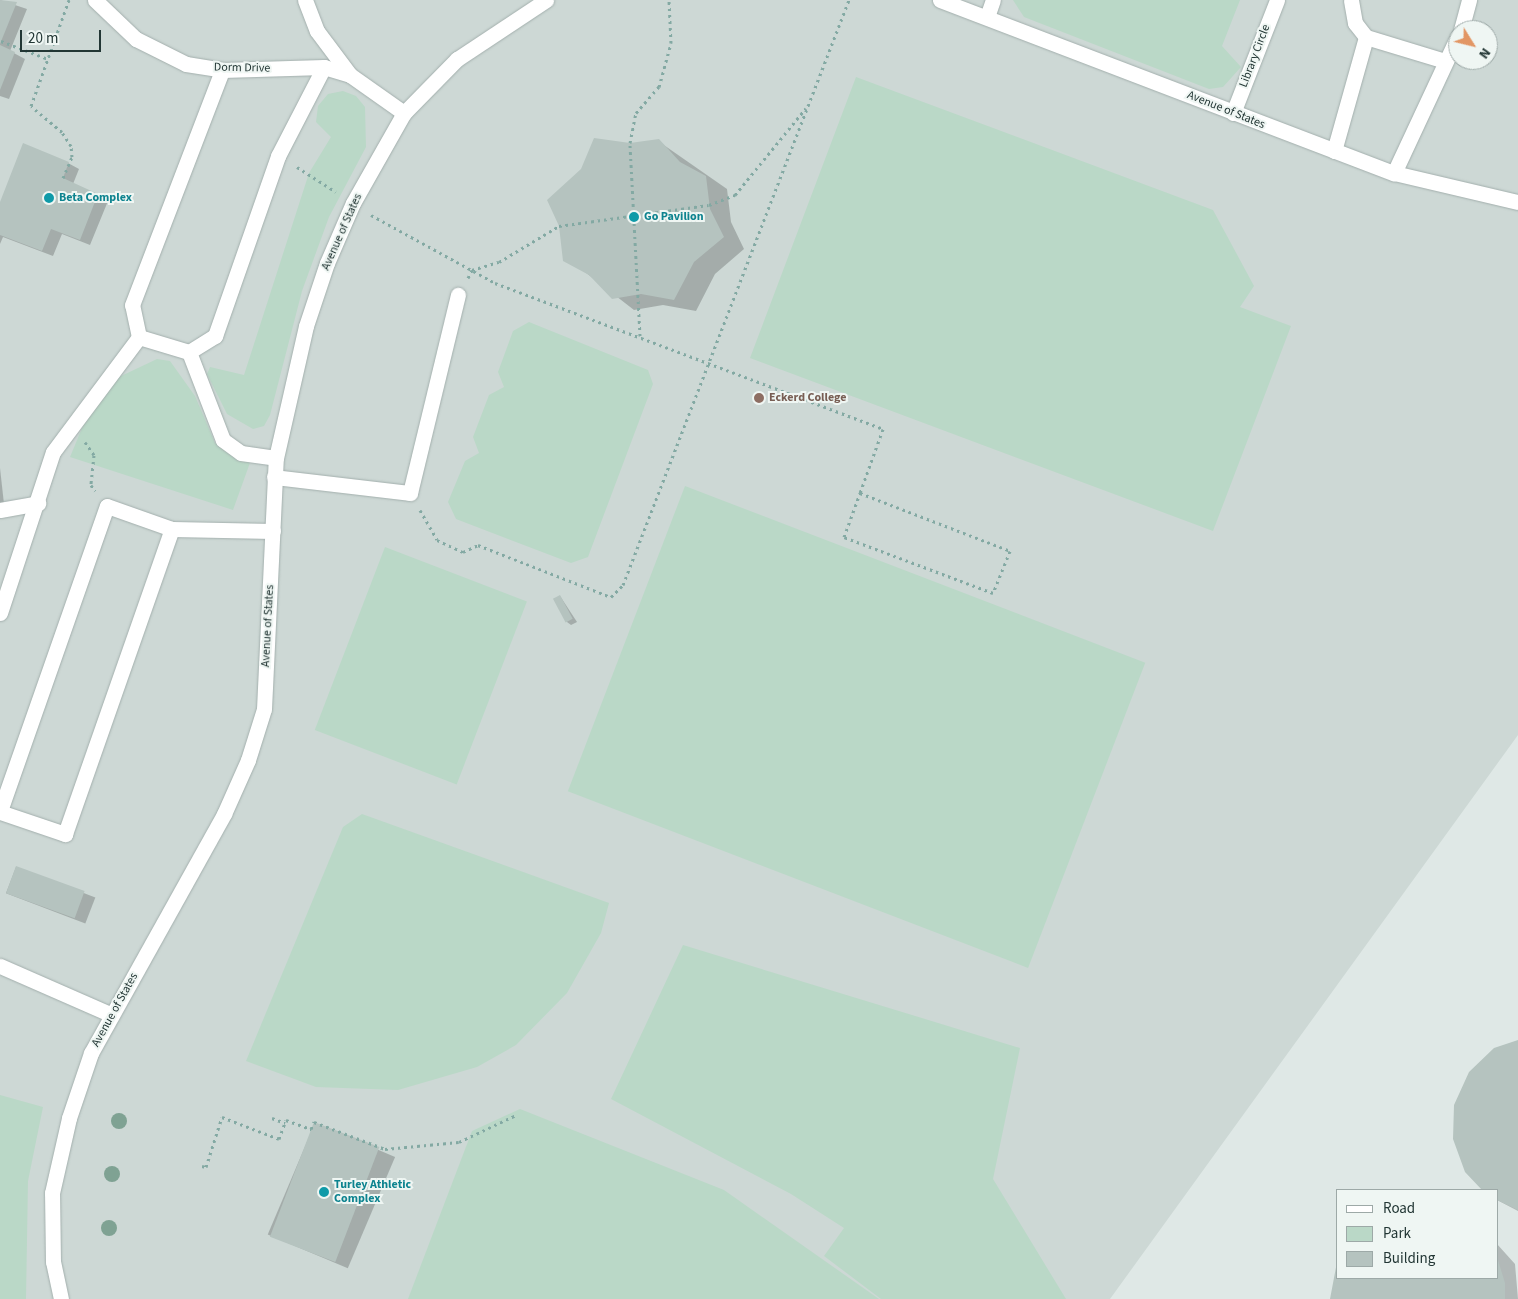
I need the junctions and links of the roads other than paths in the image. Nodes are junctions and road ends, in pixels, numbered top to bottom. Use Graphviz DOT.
graph roads {
  1 [pos="95,0"];
  2 [pos="305,0"];
  3 [pos="546,0"];
  4 [pos="940,0"];
  5 [pos="993,0"];
  6 [pos="1277,0"];
  7 [pos="1351,0"];
  8 [pos="1469,0"];
  9 [pos="987,16"];
  10 [pos="1464,20"];
  11 [pos="1366,37"];
  12 [pos="1448,55"];
  13 [pos="1445,61"];
  14 [pos="324,67"];
  15 [pos="222,70"];
  16 [pos="350,75"];
  17 [pos="404,113"];
  18 [pos="1232,113"];
  19 [pos="1334,152"];
  20 [pos="1394,173"];
  21 [pos="1518,202"];
  22 [pos="458,294"];
  23 [pos="139,337"];
  24 [pos="189,352"];
  25 [pos="276,458"];
  26 [pos="274,477"];
  27 [pos="38,504"];
  28 [pos="0,510"];
  29 [pos="172,529"];
  30 [pos="273,531"];
  31 [pos="0,613"];
  32 [pos="0,811"];
  33 [pos="0,966"];
  34 [pos="112,1015"];
  35 [pos="61,1299"];
  1 -- 15 [label="street, Dorm Drive"];
  2 -- 16 [label="street"];
  3 -- 17 [label="street, Avenue of States"];
  4 -- 9 [label="street, Avenue of States"];
  5 -- 9 [label="street"];
  6 -- 18 [label="street, Library Circle"];
  7 -- 11 [label="street"];
  8 -- 10 [label="street"];
  9 -- 18 [label="street, Avenue of States"];
  11 -- 13 [label="street"];
  11 -- 19 [label="street"];
  12 -- 13 [label="street"];
  13 -- 20 [label="street"];
  14 -- 15 [label="street, Dorm Drive"];
  14 -- 16 [label="street, Dorm Drive"];
  14 -- 24 [label="street"];
  15 -- 23 [label="street"];
  16 -- 17 [label="street"];
  17 -- 25 [label="street, Avenue of States"];
  18 -- 19 [label="street, Avenue of States"];
  19 -- 20 [label="street, Avenue of States"];
  20 -- 21 [label="street, Avenue of States"];
  22 -- 26 [label="street"];
  23 -- 24 [label="street"];
  23 -- 27 [label="street"];
  24 -- 25 [label="street"];
  25 -- 26 [label="street, Avenue of States"];
  26 -- 30 [label="street, Avenue of States"];
  27 -- 28 [label="street"];
  27 -- 31 [label="street"];
  29 -- 30 [label="street"];
  29 -- 32 [label="street"];
  29 -- 32 [label="street"];
  30 -- 34 [label="street, Avenue of States"];
  33 -- 34 [label="street"];
  34 -- 35 [label="street, Avenue of States"];
}
